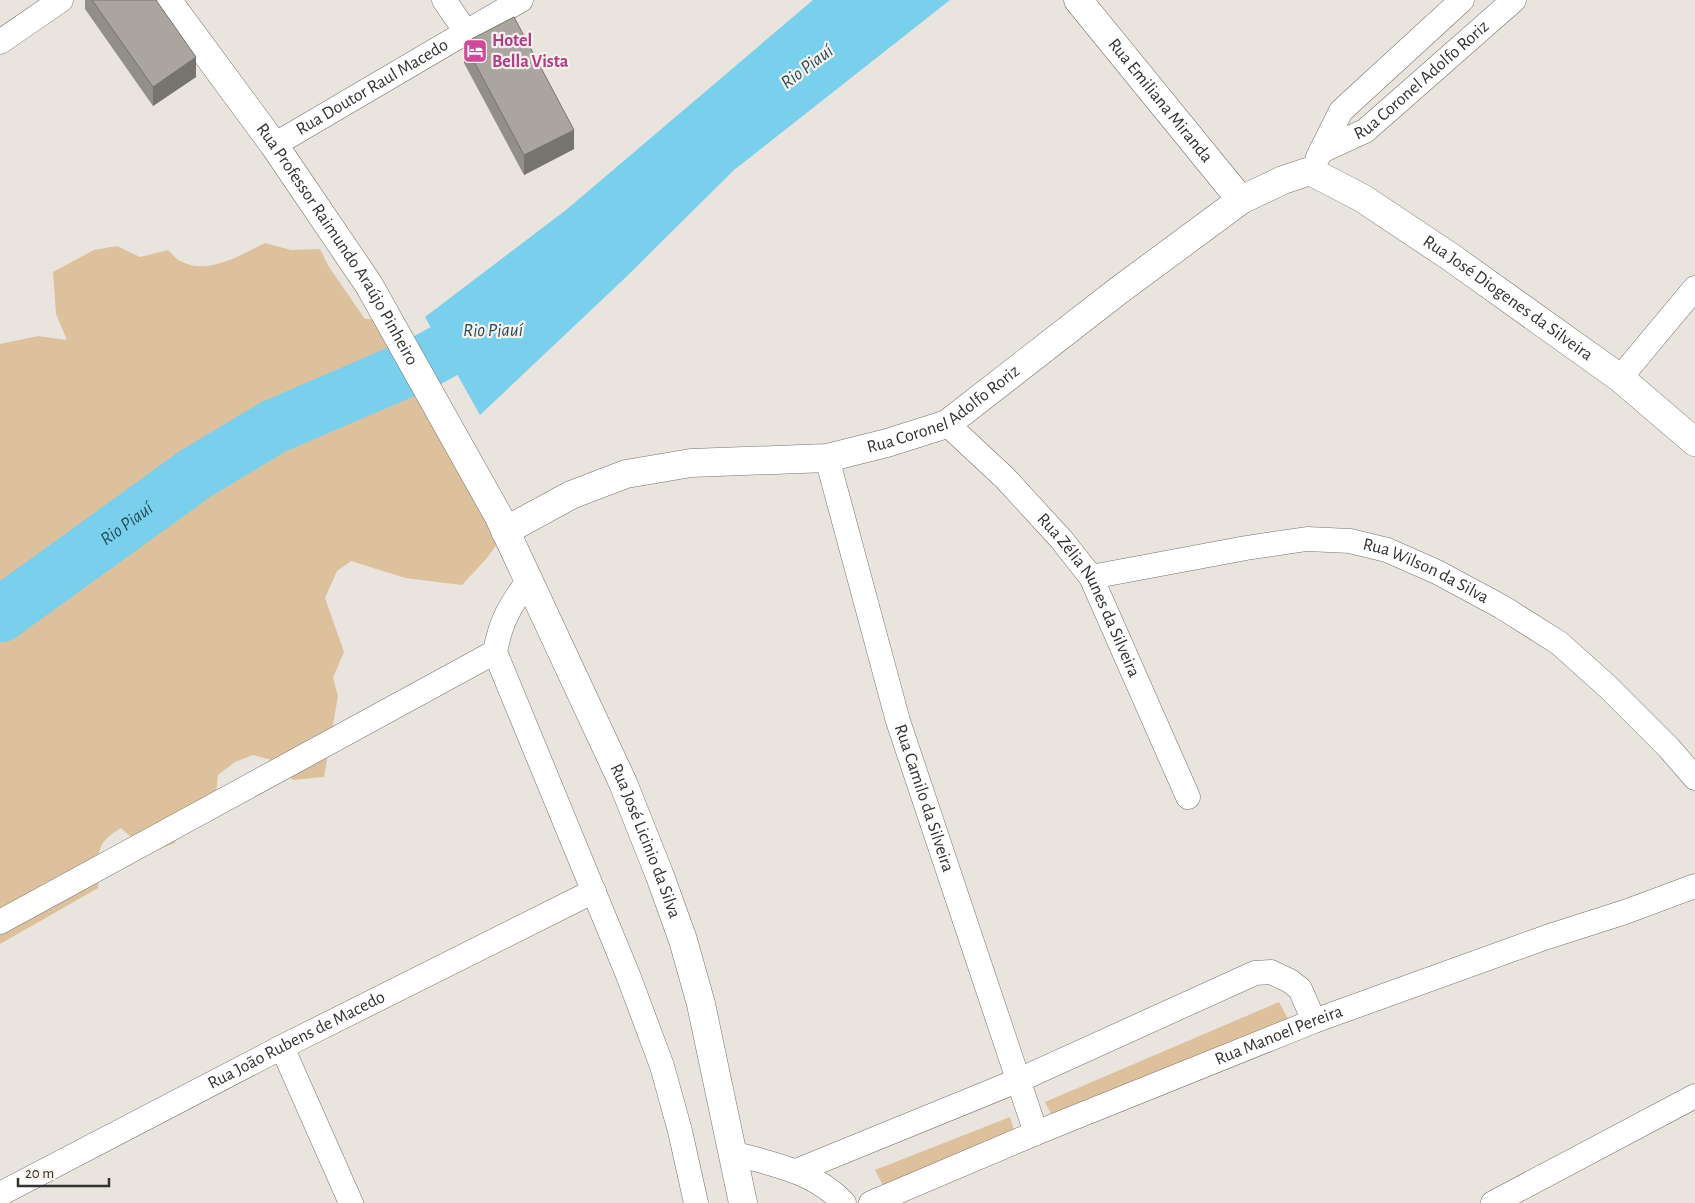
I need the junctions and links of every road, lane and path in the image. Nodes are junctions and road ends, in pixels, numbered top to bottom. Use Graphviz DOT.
graph roads {
  1 [pos="61,0"];
  2 [pos="167,0"];
  3 [pos="444,0"];
  4 [pos="520,0"];
  5 [pos="1462,0"];
  6 [pos="1512,0"];
  7 [pos="1087,3"];
  8 [pos="466,32"];
  9 [pos="0,42"];
  10 [pos="274,145"];
  11 [pos="1316,161"];
  12 [pos="1242,200"];
  13 [pos="1695,288"];
  14 [pos="1620,378"];
  15 [pos="947,424"];
  16 [pos="1695,442"];
  17 [pos="827,458"];
  18 [pos="490,499"];
  19 [pos="505,530"];
  20 [pos="1091,577"];
  21 [pos="528,581"];
  22 [pos="494,652"];
  23 [pos="1695,778"];
  24 [pos="1188,797"];
  25 [pos="1695,886"];
  26 [pos="594,891"];
  27 [pos="0,922"];
  28 [pos="1314,1021"];
  29 [pos="282,1047"];
  30 [pos="1019,1080"];
  31 [pos="1695,1096"];
  32 [pos="1036,1133"];
  33 [pos="733,1154"];
  34 [pos="796,1171"];
  35 [pos="0,1194"];
  36 [pos="350,1203"];
  37 [pos="696,1203"];
  38 [pos="743,1203"];
  39 [pos="844,1203"];
  40 [pos="870,1203"];
  41 [pos="1494,1203"];
  1 -- 9 [label="street"];
  2 -- 10 [label="street, Rua Professor Raimundo Araújo Pinheiro"];
  3 -- 8 [label="street"];
  4 -- 8 [label="street, Rua Doutor Raul Macedo"];
  5 -- 11 [label="street, Rua Coronel Adolfo Roriz"];
  6 -- 11 [label="street, Rua Coronel Adolfo Roriz"];
  7 -- 12 [label="street, Rua Emiliana Miranda"];
  8 -- 10 [label="street, Rua Doutor Raul Macedo"];
  10 -- 18 [label="street, Rua Professor Raimundo Araújo Pinheiro"];
  11 -- 12 [label="street, Rua Coronel Adolfo Roriz"];
  11 -- 14 [label="street, Rua José Diogenes da Silveira"];
  12 -- 15 [label="street, Rua Coronel Adolfo Roriz"];
  13 -- 14 [label="street"];
  14 -- 16 [label="street, Rua José Diogenes da Silveira"];
  15 -- 17 [label="street, Rua Coronel Adolfo Roriz"];
  15 -- 20 [label="street, Rua Zélia Nunes da Silveira"];
  17 -- 19 [label="street, Rua Coronel Adolfo Roriz"];
  17 -- 30 [label="street, Rua Camilo da Silveira"];
  18 -- 19 [label="street, Rua José Licinio da Silva"];
  19 -- 21 [label="street, Rua José Licinio da Silva"];
  20 -- 23 [label="street, Rua Wilson da Silva"];
  20 -- 24 [label="street, Rua Zélia Nunes da Silveira"];
  21 -- 22 [label="street"];
  21 -- 33 [label="street, Rua José Licinio da Silva"];
  22 -- 26 [label="street"];
  22 -- 27 [label="street"];
  25 -- 28 [label="street, Rua Manoel Pereira"];
  26 -- 29 [label="street, Rua João Rubens de Macedo"];
  26 -- 37 [label="street"];
  28 -- 30 [label="street"];
  28 -- 32 [label="street, Rua Manoel Pereira"];
  29 -- 35 [label="street, Rua João Rubens de Macedo"];
  29 -- 36 [label="street"];
  30 -- 32 [label="street, Rua Camilo da Silveira"];
  30 -- 34 [label="street"];
  31 -- 41 [label="street"];
  32 -- 40 [label="street, Rua Manoel Pereira"];
  33 -- 34 [label="street"];
  33 -- 38 [label="street, Rua José Licinio da Silva"];
  34 -- 39 [label="street"];
}
